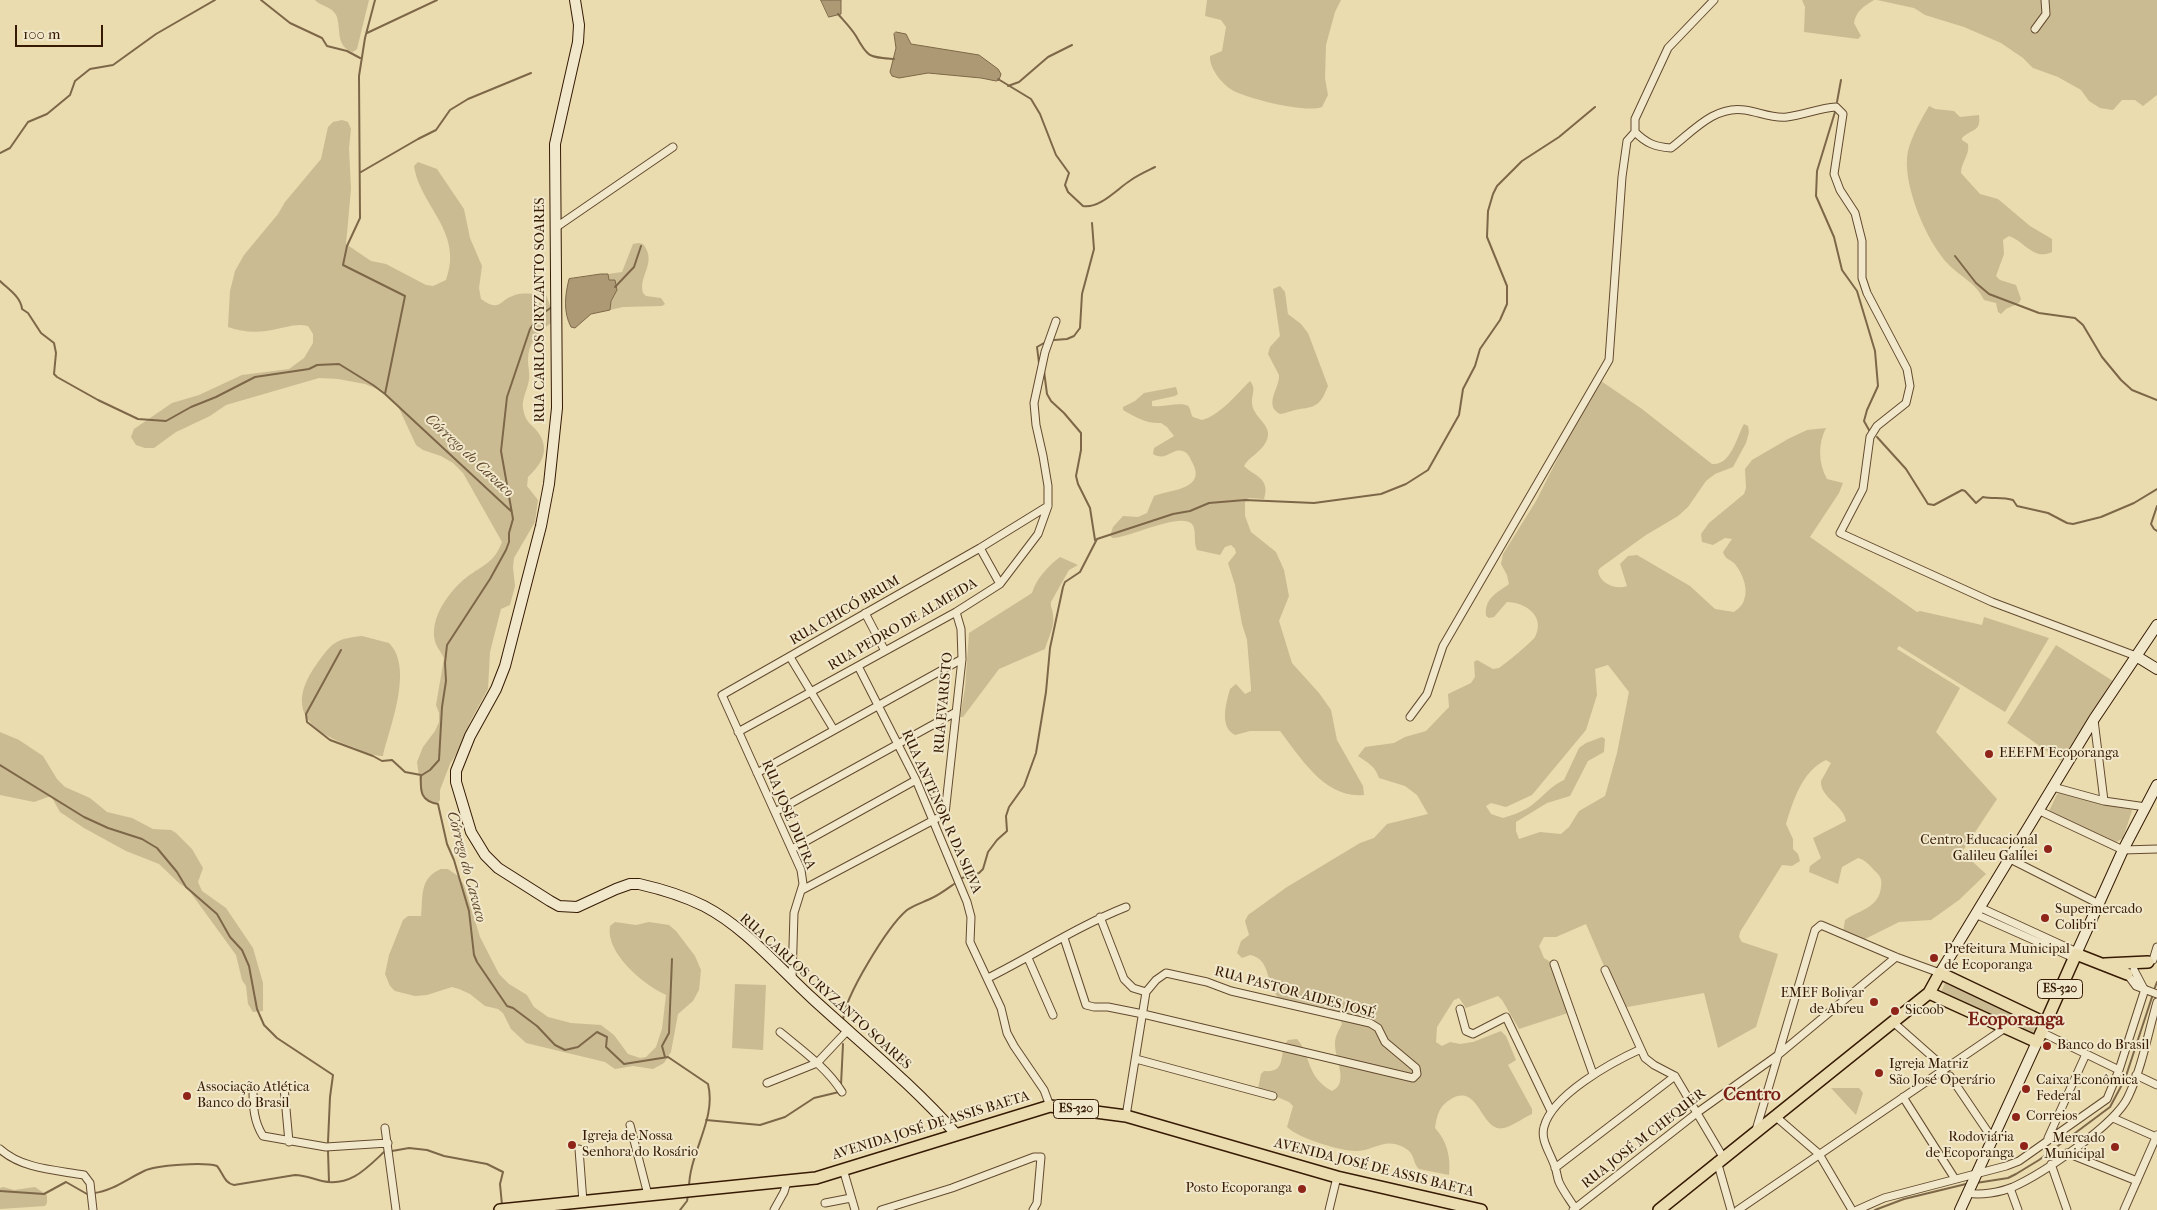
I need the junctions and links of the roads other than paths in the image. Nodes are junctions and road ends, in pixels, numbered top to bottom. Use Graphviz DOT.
graph roads {
  1 [pos="575,0"];
  2 [pos="1714,0"];
  3 [pos="2045,0"];
  4 [pos="2035,29"];
  5 [pos="1635,132"];
  6 [pos="673,147"];
  7 [pos="555,228"];
  8 [pos="1056,322"];
  9 [pos="1048,506"];
  10 [pos="980,548"];
  11 [pos="1000,584"];
  12 [pos="956,612"];
  13 [pos="865,613"];
  14 [pos="2157,624"];
  15 [pos="885,651"];
  16 [pos="790,656"];
  17 [pos="2136,656"];
  18 [pos="962,659"];
  19 [pos="858,666"];
  20 [pos="2157,669"];
  21 [pos="812,692"];
  22 [pos="722,695"];
  23 [pos="878,705"];
  24 [pos="956,712"];
  25 [pos="1410,716"];
  26 [pos="2094,719"];
  27 [pos="834,730"];
  28 [pos="738,732"];
  29 [pos="898,743"];
  30 [pos="757,773"];
  31 [pos="916,780"];
  32 [pos="2157,785"];
  33 [pos="2053,787"];
  34 [pos="2104,801"];
  35 [pos="2151,802"];
  36 [pos="2040,811"];
  37 [pos="775,812"];
  38 [pos="934,821"];
  39 [pos="792,849"];
  40 [pos="2157,849"];
  41 [pos="2123,850"];
  42 [pos="2010,859"];
  43 [pos="802,890"];
  44 [pos="2099,904"];
  45 [pos="1126,907"];
  46 [pos="1977,910"];
  47 [pos="1100,917"];
  48 [pos="1064,938"];
  49 [pos="2157,947"];
  50 [pos="2075,955"];
  51 [pos="1896,957"];
  52 [pos="1028,958"];
  53 [pos="2153,960"];
  54 [pos="1554,964"];
  55 [pos="2129,968"];
  56 [pos="1605,970"];
  57 [pos="1940,973"];
  58 [pos="988,978"];
  59 [pos="792,980"];
  60 [pos="2145,989"];
  61 [pos="1146,992"];
  62 [pos="1929,993"];
  63 [pos="2157,994"];
  64 [pos="2157,1002"];
  65 [pos="1460,1008"];
  66 [pos="1143,1014"];
  67 [pos="1053,1015"];
  68 [pos="1893,1022"];
  69 [pos="2005,1028"];
  70 [pos="848,1030"];
  71 [pos="780,1032"];
  72 [pos="2041,1032"];
  73 [pos="1641,1049"];
  74 [pos="2086,1054"];
  75 [pos="1778,1055"];
  76 [pos="1136,1059"];
  77 [pos="817,1063"];
  78 [pos="1945,1068"];
  79 [pos="2119,1070"];
  80 [pos="1593,1074"];
  81 [pos="2136,1075"];
  82 [pos="1675,1076"];
  83 [pos="1950,1076"];
  84 [pos="767,1083"];
  85 [pos="2157,1085"];
  86 [pos="284,1087"];
  87 [pos="253,1090"];
  88 [pos="842,1092"];
  89 [pos="1273,1096"];
  90 [pos="1903,1097"];
  91 [pos="1050,1106"];
  92 [pos="1551,1111"];
  93 [pos="1698,1112"];
  94 [pos="1126,1116"];
  95 [pos="1775,1116"];
  96 [pos="2113,1118"];
  97 [pos="630,1125"];
  98 [pos="385,1128"];
  99 [pos="1756,1132"];
  100 [pos="956,1134"];
  101 [pos="2156,1136"];
  102 [pos="1992,1138"];
  103 [pos="2048,1140"];
  104 [pos="289,1142"];
  105 [pos="388,1143"];
  106 [pos="0,1149"];
  107 [pos="579,1149"];
  108 [pos="2067,1153"];
  109 [pos="1819,1154"];
  110 [pos="1720,1159"];
  111 [pos="2051,1164"];
  112 [pos="1555,1168"];
  113 [pos="844,1169"];
  114 [pos="1976,1174"];
  115 [pos="1337,1177"];
  116 [pos="1955,1179"];
  117 [pos="2137,1181"];
  118 [pos="787,1182"];
  119 [pos="2010,1188"];
  120 [pos="648,1195"];
  121 [pos="851,1198"];
  122 [pos="583,1202"];
  123 [pos="825,1203"];
  124 [pos="1965,1204"];
  125 [pos="1456,1207"];
  126 [pos="1574,1209"];
  127 [pos="93,1210"];
  128 [pos="396,1210"];
  129 [pos="500,1210"];
  130 [pos="774,1210"];
  131 [pos="855,1210"];
  132 [pos="881,1210"];
  133 [pos="1033,1210"];
  134 [pos="1329,1210"];
  135 [pos="1481,1210"];
  136 [pos="1659,1210"];
  137 [pos="1730,1210"];
  138 [pos="1738,1210"];
  139 [pos="1852,1210"];
  140 [pos="1857,1210"];
  141 [pos="2018,1210"];
  142 [pos="2067,1210"];
  143 [pos="2124,1210"];
  1 -- 7 [label="street, RUA CARLOS CRYZANTO SOARES"];
  2 -- 5 [label="street"];
  3 -- 4 [label="street"];
  5 -- 17 [label="street"];
  5 -- 25 [label="street"];
  6 -- 7 [label="street"];
  7 -- 59 [label="street, RUA CARLOS CRYZANTO SOARES"];
  8 -- 9 [label="street"];
  9 -- 10 [label="street, RUA CHICÓ BRUM"];
  9 -- 11 [label="street, RUA PEDRO DE ALMEIDA"];
  10 -- 11 [label="street"];
  10 -- 13 [label="street, RUA CHICÓ BRUM"];
  11 -- 12 [label="street, RUA PEDRO DE ALMEIDA"];
  12 -- 15 [label="street, RUA PEDRO DE ALMEIDA"];
  12 -- 18 [label="street, RUA EVARISTO"];
  13 -- 15 [label="street"];
  13 -- 16 [label="street, RUA CHICÓ BRUM"];
  14 -- 17 [label="street"];
  15 -- 19 [label="street, RUA PEDRO DE ALMEIDA"];
  16 -- 21 [label="street"];
  16 -- 22 [label="street, RUA CHICÓ BRUM"];
  17 -- 20 [label="street"];
  17 -- 26 [label="street"];
  18 -- 23 [label="street"];
  18 -- 24 [label="street, RUA EVARISTO"];
  19 -- 21 [label="street, RUA PEDRO DE ALMEIDA"];
  19 -- 23 [label="street, RUA ANTENOR R DA SILVA"];
  21 -- 27 [label="street"];
  21 -- 28 [label="street, RUA PEDRO DE ALMEIDA"];
  22 -- 28 [label="street, RUA JOSÉ DUTRA"];
  23 -- 27 [label="street"];
  23 -- 29 [label="street, RUA ANTENOR R DA SILVA"];
  24 -- 29 [label="street"];
  24 -- 38 [label="street, RUA EVARISTO"];
  26 -- 33 [label="street"];
  26 -- 34 [label="street"];
  27 -- 30 [label="street"];
  28 -- 30 [label="street, RUA JOSÉ DUTRA"];
  29 -- 31 [label="street, RUA ANTENOR R DA SILVA"];
  29 -- 37 [label="street"];
  30 -- 37 [label="street, RUA JOSÉ DUTRA"];
  31 -- 38 [label="street, RUA ANTENOR R DA SILVA"];
  31 -- 39 [label="street"];
  32 -- 35 [label="street"];
  33 -- 34 [label="street"];
  33 -- 36 [label="street"];
  34 -- 35 [label="street"];
  35 -- 41 [label="street"];
  36 -- 41 [label="street"];
  36 -- 42 [label="street"];
  37 -- 39 [label="street, RUA JOSÉ DUTRA"];
  38 -- 43 [label="street"];
  38 -- 58 [label="street, RUA ANTENOR R DA SILVA"];
  39 -- 43 [label="street, RUA JOSÉ DUTRA"];
  40 -- 41 [label="street"];
  41 -- 44 [label="street"];
  42 -- 44 [label="street"];
  42 -- 46 [label="street"];
  43 -- 59 [label="street, RUA JOSÉ DUTRA"];
  44 -- 50 [label="street"];
  45 -- 47 [label="street"];
  46 -- 50 [label="street"];
  46 -- 57 [label="street"];
  47 -- 48 [label="street"];
  47 -- 61 [label="street"];
  48 -- 52 [label="street"];
  48 -- 66 [label="street"];
  49 -- 53 [label="street"];
  50 -- 55 [label="main road"];
  50 -- 72 [label="main road, ES-320"];
  51 -- 57 [label="street"];
  51 -- 75 [label="street, RUA JOSÉ M CHEQUER"];
  51 -- 75 [label="street"];
  52 -- 58 [label="street"];
  52 -- 67 [label="street"];
  53 -- 55 [label="main road"];
  54 -- 80 [label="street"];
  55 -- 60 [label="street"];
  56 -- 73 [label="street"];
  57 -- 62 [label="main road"];
  57 -- 72 [label="main road, ES-320"];
  58 -- 91 [label="street, RUA ANTENOR R DA SILVA"];
  59 -- 70 [label="street, RUA CARLOS CRYZANTO SOARES"];
  60 -- 63 [label="street"];
  60 -- 79 [label="street"];
  61 -- 66 [label="street"];
  61 -- 66 [label="street, RUA PASTOR AIDES JOSÉ"];
  62 -- 68 [label="main road"];
  62 -- 69 [label="main road"];
  64 -- 81 [label="street"];
  65 -- 92 [label="street"];
  66 -- 76 [label="street"];
  68 -- 78 [label="street"];
  68 -- 95 [label="main road"];
  69 -- 72 [label="main road"];
  69 -- 78 [label="street"];
  70 -- 77 [label="street"];
  70 -- 100 [label="street, RUA CARLOS CRYZANTO SOARES"];
  71 -- 77 [label="street"];
  72 -- 74 [label="street"];
  72 -- 102 [label="street"];
  73 -- 80 [label="street"];
  73 -- 82 [label="street"];
  74 -- 79 [label="street"];
  74 -- 103 [label="street"];
  75 -- 93 [label="street, RUA JOSÉ M CHEQUER"];
  75 -- 99 [label="street"];
  76 -- 89 [label="street"];
  76 -- 94 [label="street"];
  77 -- 84 [label="street"];
  77 -- 88 [label="street"];
  78 -- 90 [label="street"];
  79 -- 103 [label="street"];
  80 -- 92 [label="street"];
  81 -- 85 [label="street"];
  81 -- 96 [label="street"];
  82 -- 93 [label="street"];
  82 -- 112 [label="street"];
  83 -- 102 [label="street"];
  86 -- 104 [label="street"];
  87 -- 104 [label="street"];
  90 -- 109 [label="street"];
  90 -- 116 [label="street"];
  91 -- 94 [label="main road, AVENIDA JOSÉ DE ASSIS BAETA / ES-320"];
  91 -- 100 [label="main road, AVENIDA JOSÉ DE ASSIS BAETA / ES-320"];
  92 -- 112 [label="street"];
  93 -- 110 [label="street"];
  93 -- 126 [label="street, RUA JOSÉ M CHEQUER"];
  94 -- 115 [label="main road, AVENIDA JOSÉ DE ASSIS BAETA / ES-320"];
  95 -- 99 [label="main road"];
  95 -- 109 [label="street"];
  96 -- 101 [label="street"];
  96 -- 108 [label="street"];
  97 -- 120 [label="street"];
  98 -- 105 [label="street"];
  99 -- 110 [label="main road"];
  100 -- 113 [label="main road, AVENIDA JOSÉ DE ASSIS BAETA / ES-320"];
  101 -- 117 [label="street"];
  102 -- 114 [label="street"];
  103 -- 114 [label="street"];
  104 -- 105 [label="street"];
  105 -- 128 [label="street"];
  106 -- 127 [label="street"];
  107 -- 122 [label="street"];
  108 -- 111 [label="street"];
  108 -- 117 [label="street"];
  109 -- 138 [label="street"];
  109 -- 139 [label="street"];
  110 -- 136 [label="main road"];
  110 -- 137 [label="street"];
  111 -- 119 [label="street"];
  111 -- 142 [label="street"];
  112 -- 126 [label="street"];
  113 -- 118 [label="main road, AVENIDA JOSÉ DE ASSIS BAETA / ES-320"];
  113 -- 121 [label="street"];
  114 -- 116 [label="street"];
  114 -- 124 [label="street"];
  115 -- 125 [label="main road, AVENIDA JOSÉ DE ASSIS BAETA / ES-320"];
  115 -- 134 [label="street"];
  116 -- 140 [label="street"];
  117 -- 143 [label="street"];
  118 -- 120 [label="main road, AVENIDA JOSÉ DE ASSIS BAETA / ES-320"];
  118 -- 130 [label="street"];
  119 -- 124 [label="street"];
  119 -- 141 [label="street"];
  120 -- 122 [label="main road, AVENIDA JOSÉ DE ASSIS BAETA / ES-320"];
  121 -- 123 [label="street"];
  121 -- 131 [label="street"];
  122 -- 129 [label="main road, AVENIDA JOSÉ DE ASSIS BAETA / ES-320"];
  125 -- 135 [label="main road, AVENIDA JOSÉ DE ASSIS BAETA"];
  132 -- 133 [label="street"];
}
